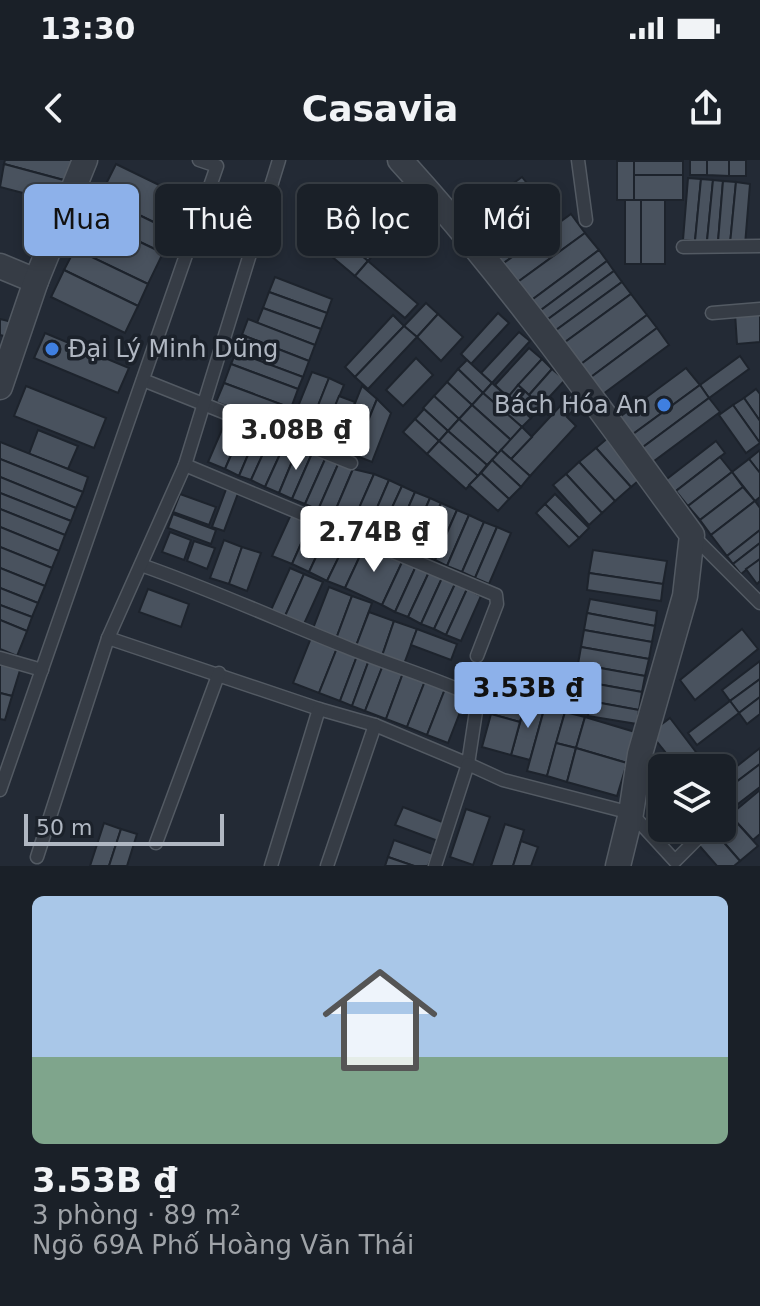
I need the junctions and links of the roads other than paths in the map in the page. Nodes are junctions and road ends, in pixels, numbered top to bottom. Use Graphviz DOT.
graph roads {
  1 [pos="85,160"];
  2 [pos="199,160"];
  3 [pos="279,160"];
  4 [pos="400,160"];
  5 [pos="578,160"];
  6 [pos="586,220"];
  7 [pos="760,246"];
  8 [pos="683,247"];
  9 [pos="0,266"];
  10 [pos="36,281"];
  11 [pos="760,309"];
  12 [pos="712,313"];
  13 [pos="143,380"];
  14 [pos="0,387"];
  15 [pos="204,404"];
  16 [pos="351,463"];
  17 [pos="185,465"];
  18 [pos="692,535"];
  19 [pos="141,565"];
  20 [pos="760,603"];
  21 [pos="108,638"];
  22 [pos="477,656"];
  23 [pos="0,658"];
  24 [pos="42,670"];
  25 [pos="219,673"];
  26 [pos="319,709"];
  27 [pos="375,725"];
  28 [pos="468,764"];
  29 [pos="0,790"];
  30 [pos="631,813"];
  31 [pos="648,832"];
  32 [pos="658,842"];
  33 [pos="694,842"];
  34 [pos="156,843"];
  35 [pos="37,857"];
  36 [pos="271,866"];
  37 [pos="327,866"];
  38 [pos="435,866"];
  39 [pos="618,866"];
  1 -- 10 [label="street"];
  2 -- 13 [label="lane"];
  3 -- 15 [label="lane"];
  4 -- 18 [label="street"];
  5 -- 6 [label="lane"];
  7 -- 8 [label="lane"];
  9 -- 10 [label="street"];
  10 -- 14 [label="street"];
  11 -- 12 [label="lane"];
  13 -- 15 [label="lane"];
  13 -- 24 [label="lane"];
  15 -- 16 [label="lane"];
  15 -- 17 [label="lane"];
  17 -- 19 [label="lane"];
  17 -- 22 [label="lane"];
  18 -- 20 [label="lane"];
  18 -- 30 [label="street"];
  19 -- 21 [label="lane"];
  19 -- 28 [label="lane"];
  21 -- 25 [label="lane"];
  21 -- 35 [label="lane"];
  23 -- 24 [label="lane"];
  24 -- 29 [label="lane"];
  25 -- 26 [label="lane"];
  25 -- 34 [label="lane"];
  26 -- 27 [label="lane"];
  26 -- 36 [label="lane"];
  27 -- 28 [label="lane"];
  27 -- 37 [label="lane"];
  28 -- 30 [label="lane"];
  28 -- 38 [label="lane"];
  30 -- 31 [label="lane"];
  30 -- 39 [label="street"];
  32 -- 33 [label="lane"];
}
